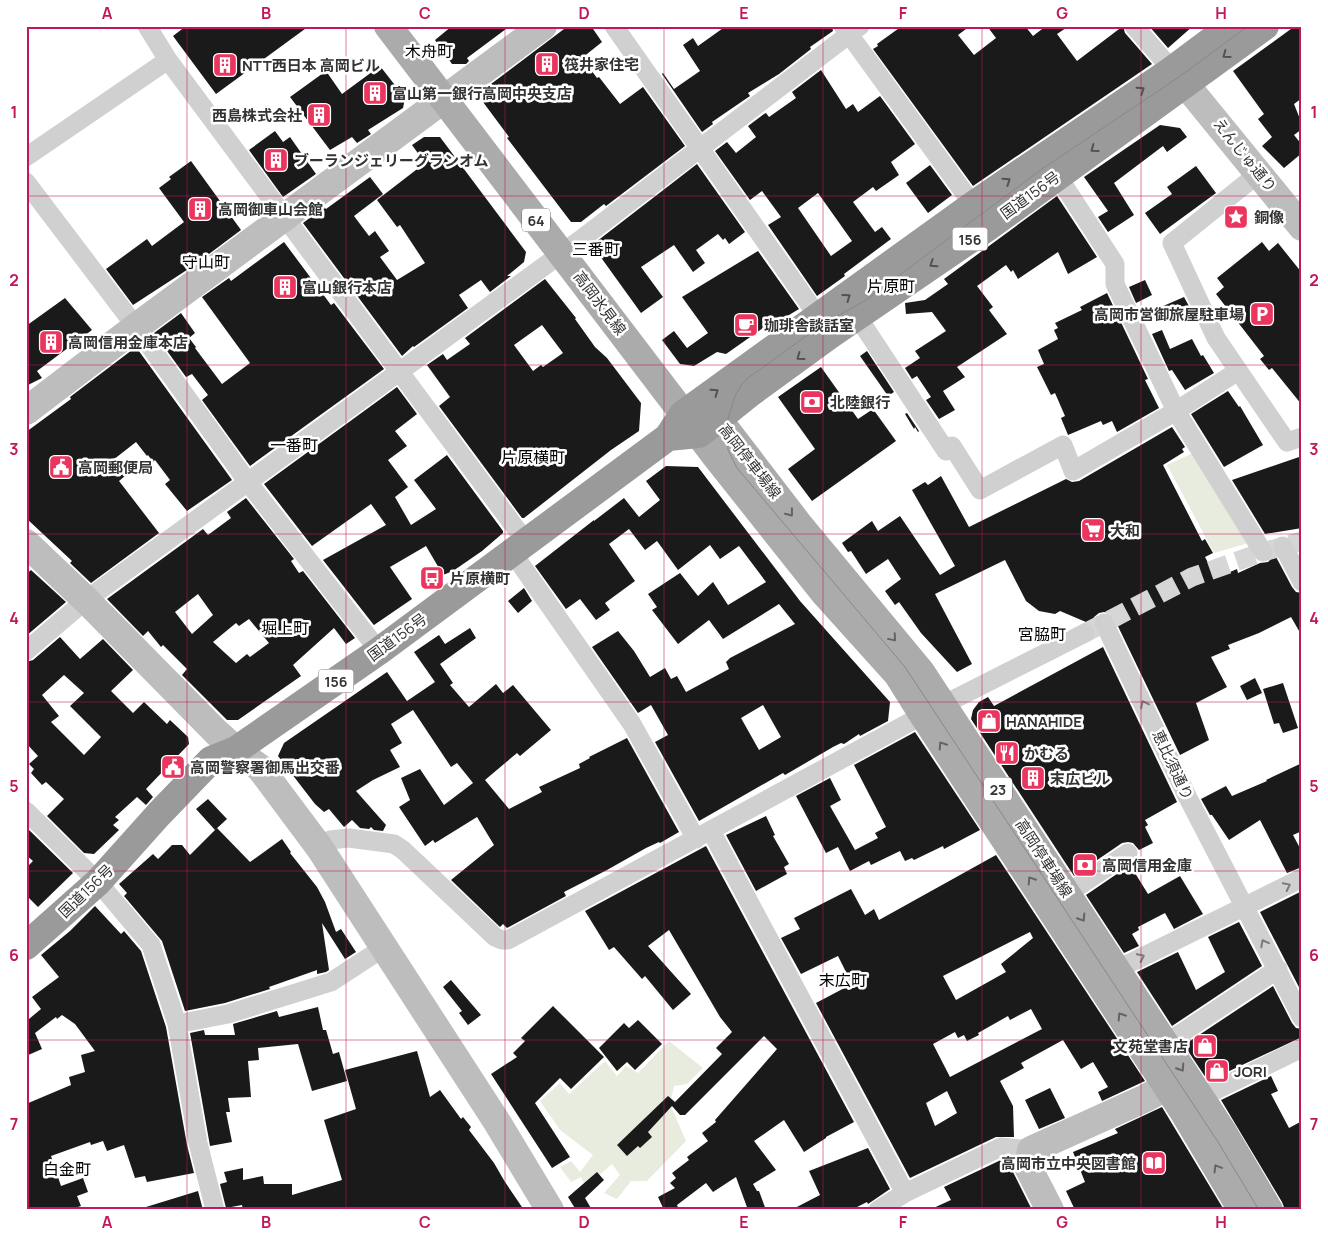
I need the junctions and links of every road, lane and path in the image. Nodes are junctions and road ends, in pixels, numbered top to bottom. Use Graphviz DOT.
graph roads {
  1 [pos="147,26"];
  2 [pos="388,26"];
  3 [pos="543,26"];
  4 [pos="614,26"];
  5 [pos="1134,26"];
  6 [pos="1231,26"];
  7 [pos="1265,26"];
  8 [pos="851,29"];
  9 [pos="168,60"];
  10 [pos="1179,78"];
  11 [pos="443,100"];
  12 [pos="700,148"];
  13 [pos="26,157"];
  14 [pos="1259,173"];
  15 [pos="1057,176"];
  16 [pos="26,182"];
  17 [pos="285,216"];
  18 [pos="980,216"];
  19 [pos="1302,227"];
  20 [pos="562,253"];
  21 [pos="857,316"];
  22 [pos="824,326"];
  23 [pos="136,327"];
  24 [pos="1238,371"];
  25 [pos="398,372"];
  26 [pos="26,411"];
  27 [pos="1176,411"];
  28 [pos="700,422"];
  29 [pos="1302,437"];
  30 [pos="248,481"];
  31 [pos="26,543"];
  32 [pos="1283,546"];
  33 [pos="519,547"];
  34 [pos="1263,552"];
  35 [pos="1302,582"];
  36 [pos="86,600"];
  37 [pos="1104,623"];
  38 [pos="1085,633"];
  39 [pos="379,650"];
  40 [pos="26,651"];
  41 [pos="933,710"];
  42 [pos="236,750"];
  43 [pos="26,812"];
  44 [pos="703,835"];
  45 [pos="319,847"];
  46 [pos="1128,853"];
  47 [pos="1302,878"];
  48 [pos="98,882"];
  49 [pos="1056,898"];
  50 [pos="1244,906"];
  51 [pos="26,946"];
  52 [pos="383,948"];
  53 [pos="1278,969"];
  54 [pos="1108,976"];
  55 [pos="1302,1018"];
  56 [pos="177,1024"];
  57 [pos="1302,1048"];
  58 [pos="1156,1050"];
  59 [pos="1167,1086"];
  60 [pos="1192,1105"];
  61 [pos="1031,1150"];
  62 [pos="904,1193"];
  63 [pos="880,1209"];
  64 [pos="215,1210"];
  65 [pos="550,1210"];
  66 [pos="1050,1210"];
  67 [pos="1242,1210"];
  68 [pos="1269,1210"];
  1 -- 9 [label="street"];
  2 -- 11 [label="main road, 高岡氷見線 / 64"];
  3 -- 11 [label="street"];
  4 -- 12 [label="street"];
  5 -- 10 [label="street"];
  6 -- 10 [label="highway, 国道156号 / 156"];
  7 -- 10 [label="highway, 国道156号 / 156, one-way"];
  8 -- 12 [label="street"];
  8 -- 18 [label="street"];
  9 -- 13 [label="street"];
  9 -- 17 [label="street"];
  10 -- 14 [label="street, えんじゅ通り"];
  10 -- 15 [label="highway, 国道156号 / 156, one-way"];
  18 -- 10 [label="highway, 国道156号 / 156, one-way"];
  11 -- 17 [label="street"];
  11 -- 20 [label="main road, 高岡氷見線 / 64"];
  12 -- 20 [label="street"];
  12 -- 22 [label="street"];
  14 -- 19 [label="street, えんじゅ通り"];
  14 -- 24 [label="street"];
  15 -- 18 [label="highway, 国道156号 / 156"];
  15 -- 27 [label="street"];
  16 -- 23 [label="street"];
  17 -- 23 [label="street"];
  17 -- 25 [label="street"];
  18 -- 21 [label="highway, 国道156号 / 156, one-way"];
  22 -- 18 [label="highway, 国道156号 / 156, one-way"];
  20 -- 25 [label="street"];
  20 -- 28 [label="main road, 高岡氷見線 / 64"];
  21 -- 22 [label="highway, 国道156号 / 156"];
  21 -- 27 [label="street"];
  22 -- 28 [label="highway, 国道156号 / 156, one-way"];
  28 -- 22 [label="highway, 国道156号 / 156, one-way"];
  23 -- 26 [label="street"];
  23 -- 30 [label="street"];
  24 -- 27 [label="street"];
  24 -- 29 [label="street"];
  25 -- 30 [label="street"];
  25 -- 33 [label="street"];
  27 -- 34 [label="street"];
  28 -- 33 [label="highway, 国道156号 / 156"];
  28 -- 41 [label="main road, 高岡停車場線 / 23"];
  30 -- 36 [label="street"];
  30 -- 39 [label="street"];
  31 -- 36 [label="street"];
  32 -- 35 [label="street"];
  33 -- 39 [label="highway, 国道156号 / 156"];
  33 -- 44 [label="street"];
  36 -- 40 [label="street"];
  36 -- 42 [label="street"];
  50 -- 37 [label="street, 恵比須通り, one-way"];
  38 -- 41 [label="street"];
  39 -- 42 [label="highway, 国道156号 / 156"];
  41 -- 44 [label="street"];
  41 -- 49 [label="main road, 高岡停車場線 / 23"];
  42 -- 45 [label="street"];
  42 -- 48 [label="highway, 国道156号 / 156"];
  43 -- 48 [label="street"];
  44 -- 45 [label="street"];
  44 -- 62 [label="street"];
  45 -- 52 [label="street"];
  46 -- 49 [label="street"];
  50 -- 47 [label="street, one-way"];
  48 -- 51 [label="highway, 国道156号 / 156"];
  48 -- 56 [label="street"];
  49 -- 54 [label="main road, 高岡停車場線 / 23"];
  53 -- 50 [label="street, 恵比須通り, one-way"];
  54 -- 50 [label="street, one-way"];
  52 -- 56 [label="street"];
  52 -- 65 [label="street"];
  53 -- 55 [label="street, 恵比須通り"];
  53 -- 58 [label="street"];
  54 -- 58 [label="main road, 高岡停車場線 / 23"];
  56 -- 64 [label="street"];
  57 -- 60 [label="street"];
  58 -- 59 [label="main road, 高岡停車場線 / 23"];
  58 -- 60 [label="main road, 高岡停車場線 / 23, one-way"];
  59 -- 60 [label="main road, 高岡停車場線 / 23"];
  59 -- 61 [label="street"];
  67 -- 60 [label="main road, 高岡停車場線 / 23, one-way"];
  60 -- 68 [label="main road, 高岡停車場線 / 23"];
  61 -- 62 [label="street"];
  61 -- 66 [label="street"];
  62 -- 63 [label="street"];
}
